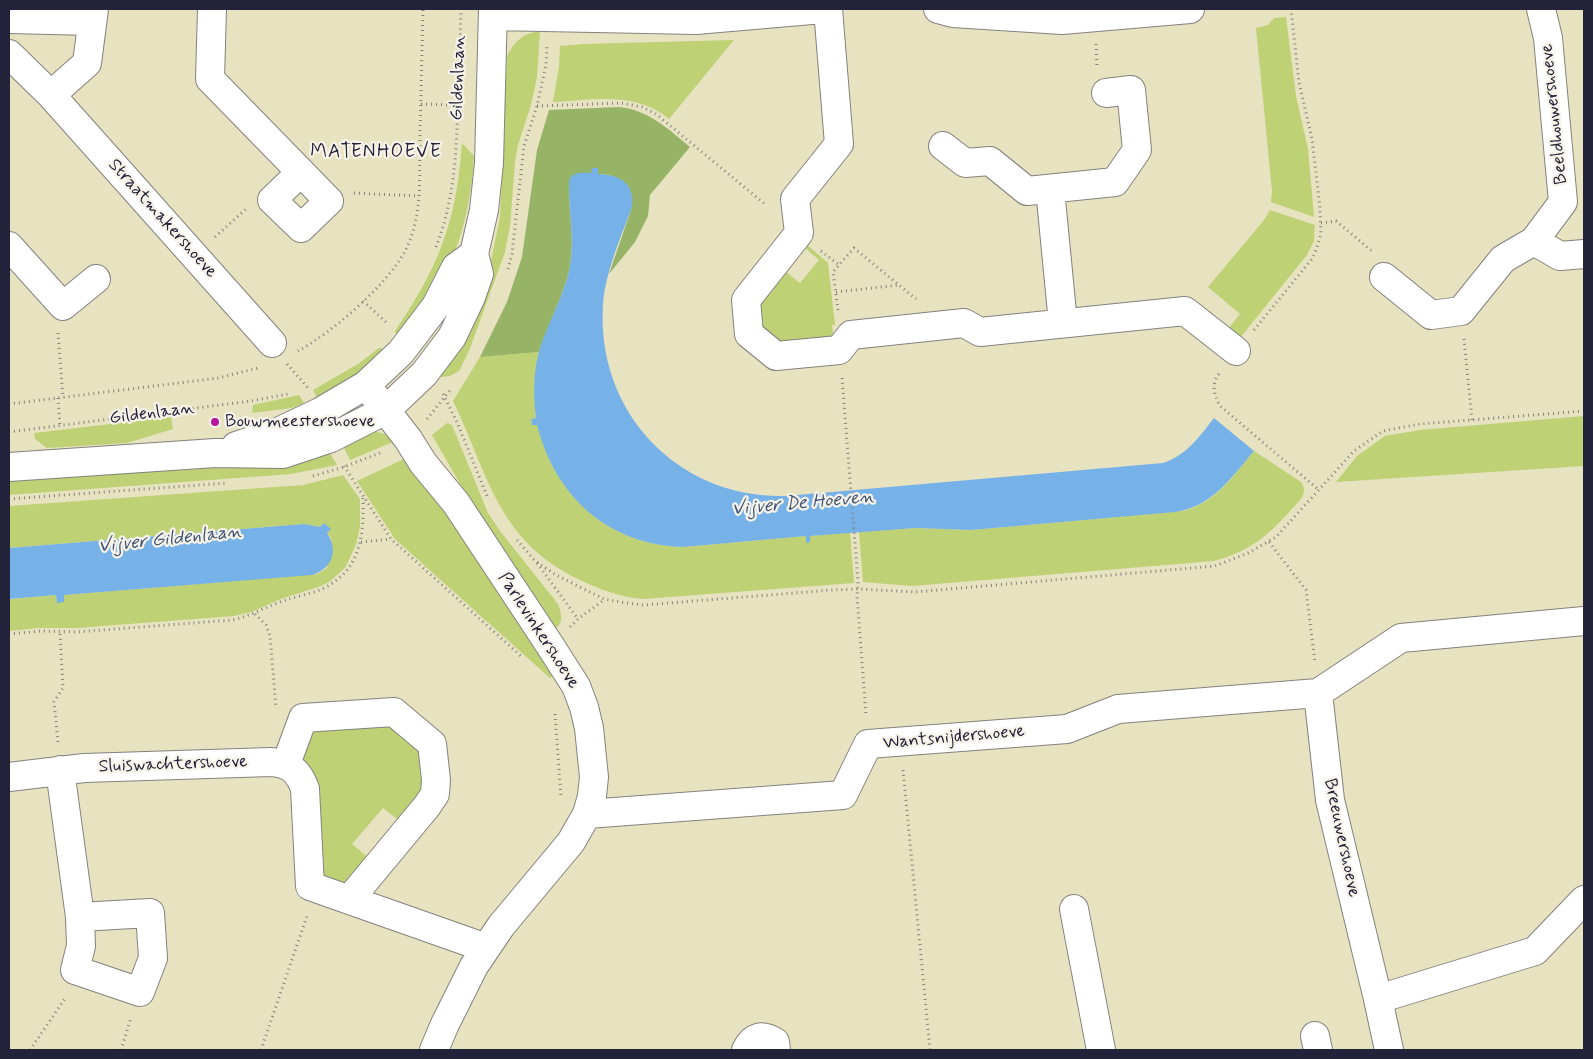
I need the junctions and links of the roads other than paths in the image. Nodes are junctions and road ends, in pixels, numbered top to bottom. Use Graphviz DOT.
graph roads {
  1 [pos="212,9"];
  2 [pos="823,9"];
  3 [pos="828,9"];
  4 [pos="938,9"];
  5 [pos="1190,9"];
  6 [pos="1541,9"];
  7 [pos="493,12"];
  8 [pos="1104,14"];
  9 [pos="93,15"];
  10 [pos="9,19"];
  11 [pos="9,54"];
  12 [pos="1106,94"];
  13 [pos="51,95"];
  14 [pos="944,146"];
  15 [pos="309,182"];
  16 [pos="1050,189"];
  17 [pos="1534,241"];
  18 [pos="9,246"];
  19 [pos="474,254"];
  20 [pos="1584,254"];
  21 [pos="1384,277"];
  22 [pos="96,279"];
  23 [pos="1063,323"];
  24 [pos="281,349"];
  25 [pos="1236,352"];
  26 [pos="366,385"];
  27 [pos="386,410"];
  28 [pos="215,453"];
  29 [pos="9,467"];
  30 [pos="1584,621"];
  31 [pos="1318,693"];
  32 [pos="286,764"];
  33 [pos="60,770"];
  34 [pos="9,777"];
  35 [pos="586,814"];
  36 [pos="349,900"];
  37 [pos="1584,900"];
  38 [pos="1074,909"];
  39 [pos="80,917"];
  40 [pos="486,948"];
  41 [pos="1378,999"];
  42 [pos="434,1050"];
  43 [pos="746,1050"];
  44 [pos="776,1050"];
  45 [pos="1101,1050"];
  46 [pos="1389,1050"];
  1 -- 15 [label="street"];
  2 -- 7 [label="street"];
  3 -- 23 [label="street"];
  4 -- 8 [label="street"];
  5 -- 8 [label="street"];
  6 -- 17 [label="street, Beeldhouwershoeve"];
  7 -- 19 [label="street, Gildenlaan"];
  9 -- 10 [label="street"];
  9 -- 13 [label="street"];
  11 -- 13 [label="street, Straatmakershoeve"];
  12 -- 16 [label="street"];
  13 -- 24 [label="street, Straatmakershoeve"];
  14 -- 16 [label="street"];
  16 -- 23 [label="street"];
  17 -- 20 [label="street"];
  17 -- 21 [label="street, Beeldhouwershoeve"];
  18 -- 22 [label="street"];
  19 -- 26 [label="street, Gildenlaan"];
  19 -- 27 [label="street, Gildenlaan"];
  23 -- 25 [label="street"];
  26 -- 27 [label="street, Parlevinkershoeve"];
  26 -- 28 [label="street, Gildenlaan"];
  27 -- 28 [label="street, Gildenlaan"];
  27 -- 35 [label="street, Parlevinkershoeve"];
  28 -- 29 [label="street, Gildenlaan"];
  30 -- 31 [label="street"];
  31 -- 35 [label="street, Wantsnijdershoeve"];
  31 -- 41 [label="street, Breeuwershoeve"];
  32 -- 33 [label="street, Sluiswachtershoeve"];
  32 -- 36 [label="street"];
  32 -- 36 [label="street"];
  33 -- 34 [label="street, Sluiswachtershoeve"];
  33 -- 39 [label="street"];
  35 -- 40 [label="street, Parlevinkershoeve"];
  36 -- 40 [label="street"];
  37 -- 41 [label="street"];
  38 -- 45 [label="street"];
  39 -- 39 [label="street"];
  40 -- 42 [label="street, Parlevinkershoeve"];
  41 -- 46 [label="street, Breeuwershoeve"];
  43 -- 44 [label="street"];
}
